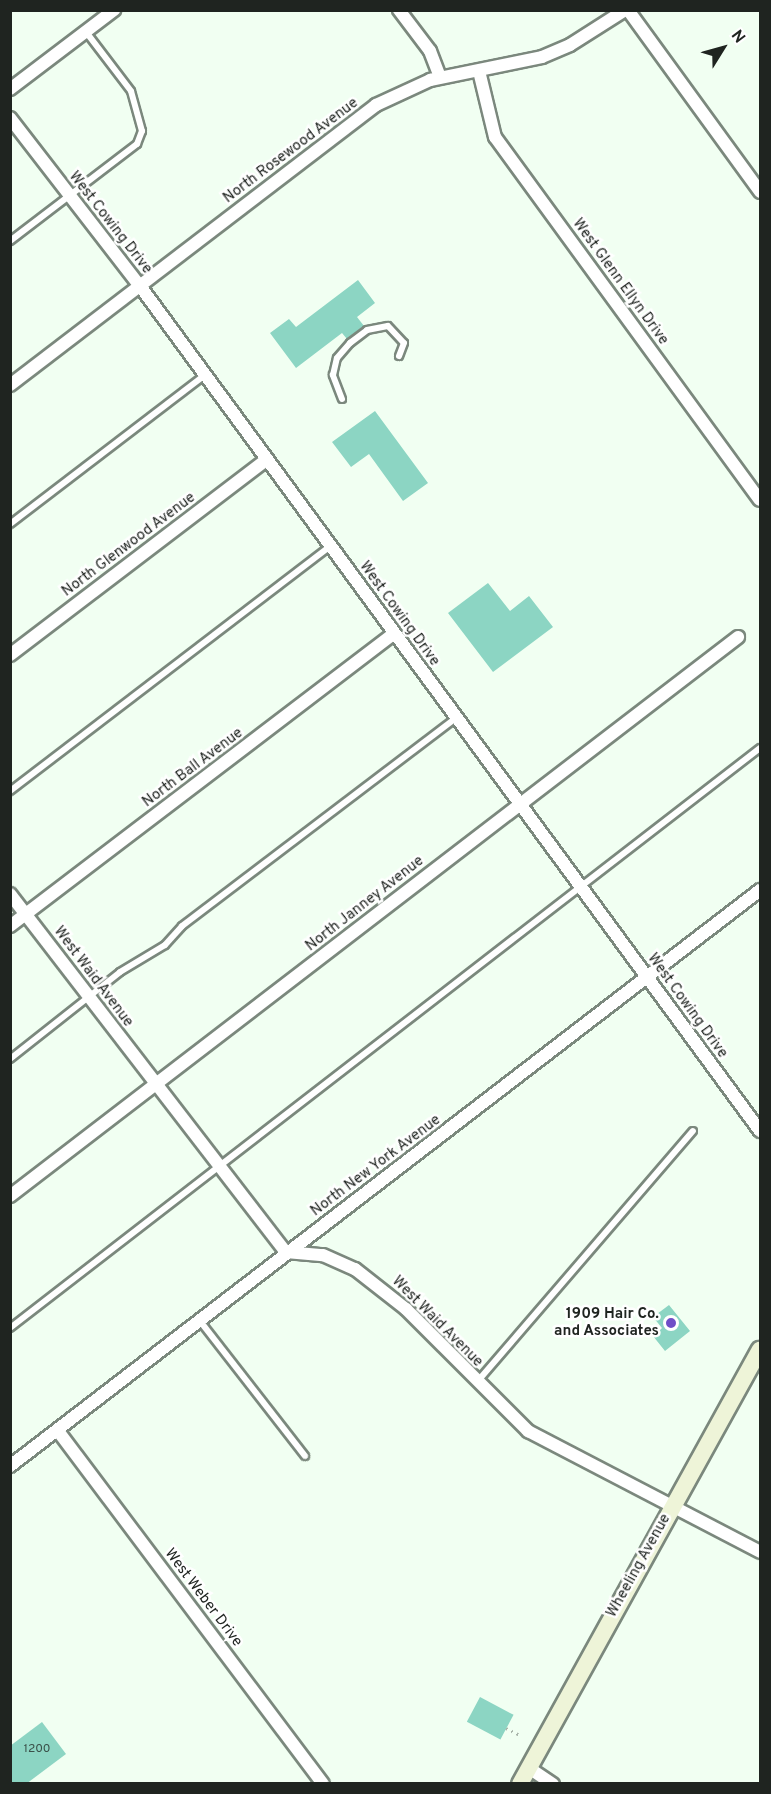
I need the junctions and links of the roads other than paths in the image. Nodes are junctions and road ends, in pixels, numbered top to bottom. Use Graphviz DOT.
graph roads {
  1 [pos="114,10"];
  2 [pos="399,10"];
  3 [pos="626,10"];
  4 [pos="86,32"];
  5 [pos="479,71"];
  6 [pos="441,77"];
  7 [pos="10,89"];
  8 [pos="10,118"];
  9 [pos="760,192"];
  10 [pos="71,196"];
  11 [pos="10,241"];
  12 [pos="140,286"];
  13 [pos="399,356"];
  14 [pos="205,375"];
  15 [pos="10,385"];
  16 [pos="342,399"];
  17 [pos="267,459"];
  18 [pos="760,500"];
  19 [pos="10,524"];
  20 [pos="330,546"];
  21 [pos="394,633"];
  22 [pos="738,637"];
  23 [pos="10,655"];
  24 [pos="456,718"];
  25 [pos="760,748"];
  26 [pos="10,791"];
  27 [pos="520,803"];
  28 [pos="582,888"];
  29 [pos="760,890"];
  30 [pos="10,894"];
  31 [pos="26,914"];
  32 [pos="10,926"];
  33 [pos="648,977"];
  34 [pos="90,998"];
  35 [pos="10,1059"];
  36 [pos="155,1084"];
  37 [pos="693,1131"];
  38 [pos="760,1131"];
  39 [pos="219,1165"];
  40 [pos="10,1196"];
  41 [pos="286,1252"];
  42 [pos="200,1320"];
  43 [pos="10,1328"];
  44 [pos="760,1350"];
  45 [pos="476,1382"];
  46 [pos="58,1431"];
  47 [pos="305,1456"];
  48 [pos="10,1467"];
  49 [pos="672,1505"];
  50 [pos="760,1552"];
  51 [pos="529,1768"];
  52 [pos="323,1784"];
  53 [pos="520,1784"];
  54 [pos="553,1784"];
  1 -- 4 [label="street"];
  2 -- 6 [label="street"];
  3 -- 5 [label="street, North Rosewood Avenue"];
  3 -- 9 [label="street"];
  4 -- 7 [label="street"];
  4 -- 10 [label="lane"];
  5 -- 6 [label="street, North Rosewood Avenue"];
  5 -- 18 [label="street, West Glenn Ellyn Drive"];
  6 -- 12 [label="street, North Rosewood Avenue"];
  8 -- 10 [label="street, West Cowing Drive"];
  10 -- 11 [label="lane"];
  10 -- 12 [label="street, West Cowing Drive"];
  12 -- 14 [label="street, West Cowing Drive"];
  12 -- 15 [label="street, North Rosewood Avenue"];
  13 -- 16 [label="lane"];
  14 -- 17 [label="street, West Cowing Drive"];
  14 -- 19 [label="lane"];
  17 -- 20 [label="street, West Cowing Drive"];
  17 -- 23 [label="street, North Glenwood Avenue"];
  20 -- 21 [label="street, West Cowing Drive"];
  20 -- 26 [label="lane"];
  21 -- 24 [label="street, West Cowing Drive"];
  21 -- 31 [label="street, North Ball Avenue"];
  22 -- 27 [label="street, North Janney Avenue"];
  24 -- 27 [label="street, West Cowing Drive"];
  24 -- 34 [label="lane"];
  25 -- 28 [label="lane"];
  27 -- 28 [label="street, West Cowing Drive"];
  27 -- 36 [label="street, North Janney Avenue"];
  28 -- 33 [label="street, West Cowing Drive"];
  28 -- 39 [label="lane"];
  29 -- 33 [label="street, North New York Avenue"];
  30 -- 31 [label="street, West Waid Avenue"];
  31 -- 32 [label="street, North Ball Avenue"];
  31 -- 34 [label="street, West Waid Avenue"];
  33 -- 38 [label="street, West Cowing Drive"];
  33 -- 41 [label="street, North New York Avenue"];
  34 -- 35 [label="lane"];
  34 -- 36 [label="street, West Waid Avenue"];
  36 -- 39 [label="street, West Waid Avenue"];
  36 -- 40 [label="street, North Janney Avenue"];
  37 -- 45 [label="lane"];
  39 -- 41 [label="street, West Waid Avenue"];
  39 -- 43 [label="lane"];
  41 -- 42 [label="street, North New York Avenue"];
  41 -- 45 [label="street, West Waid Avenue"];
  42 -- 46 [label="street, North New York Avenue"];
  42 -- 47 [label="lane"];
  44 -- 49 [label="main road, Wheeling Avenue"];
  45 -- 49 [label="street, West Waid Avenue"];
  46 -- 48 [label="street, North New York Avenue"];
  46 -- 52 [label="street, West Weber Drive"];
  49 -- 50 [label="street, West Waid Avenue"];
  49 -- 51 [label="main road, Wheeling Avenue"];
  51 -- 53 [label="main road, Wheeling Avenue"];
  51 -- 54 [label="street"];
}
